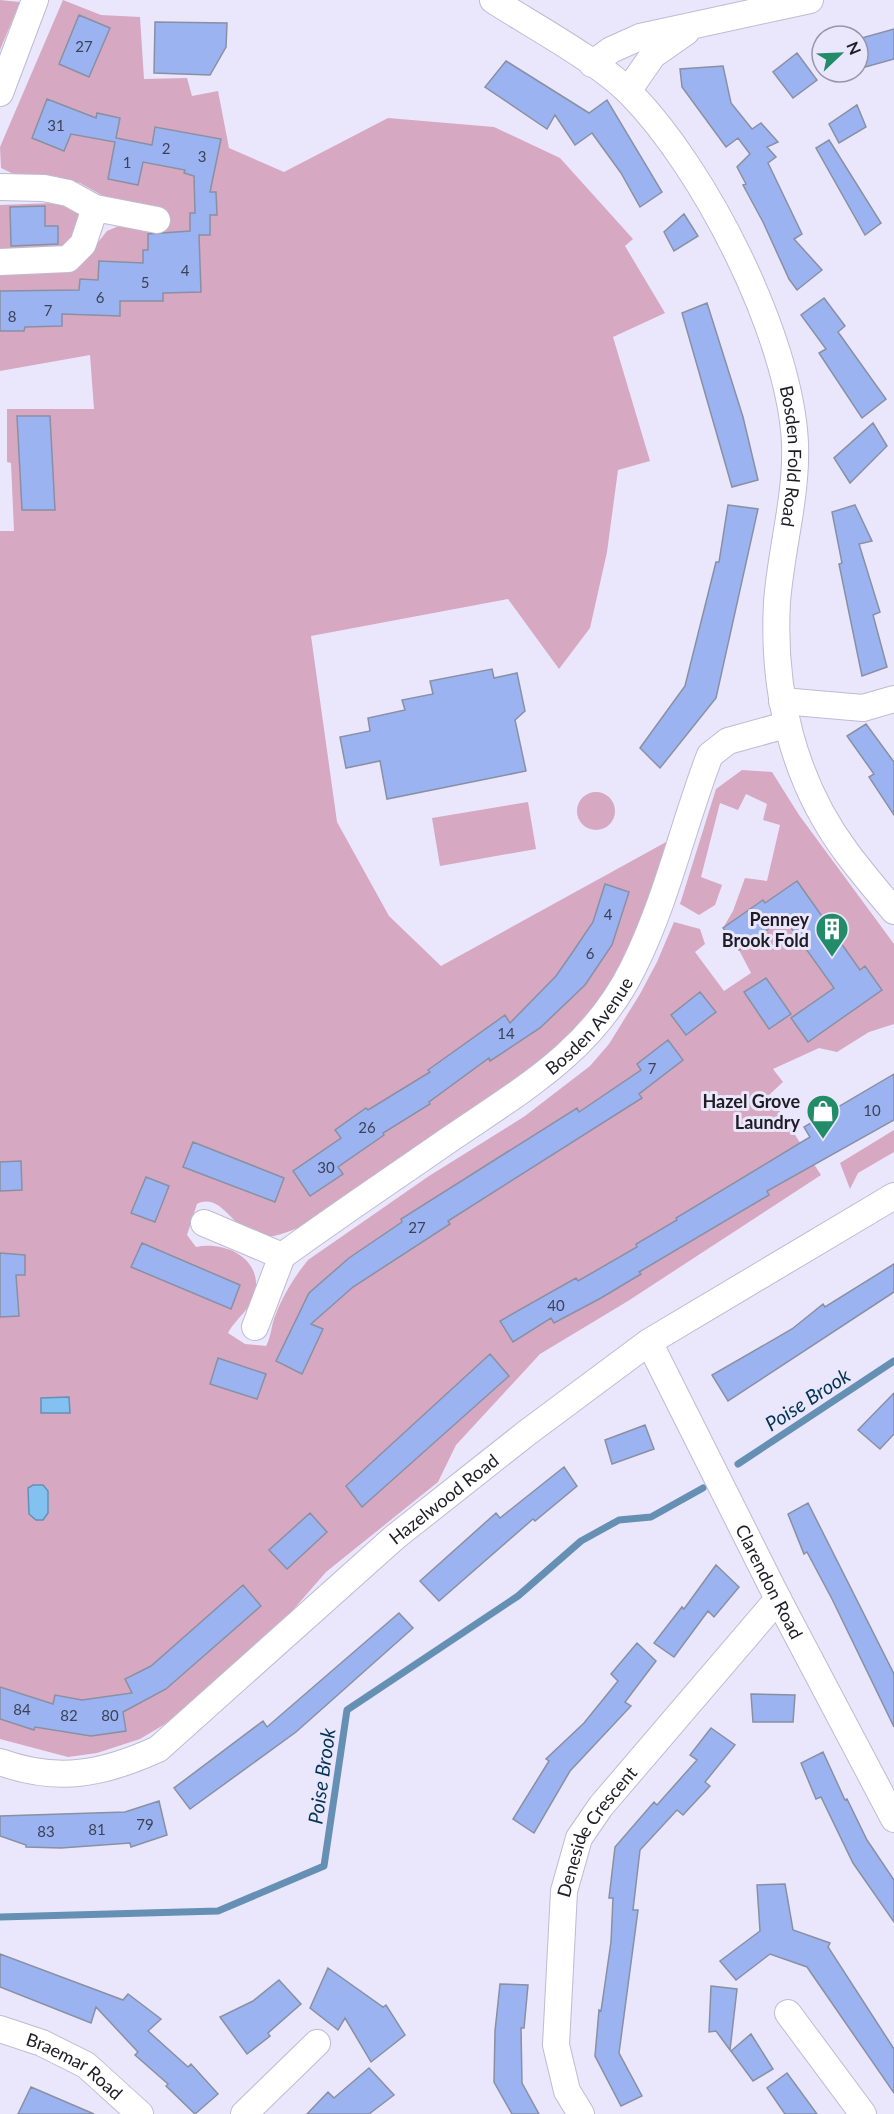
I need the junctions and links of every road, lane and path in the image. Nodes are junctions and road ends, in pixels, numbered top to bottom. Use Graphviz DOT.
graph roads {
  1 [pos="493,0"];
  2 [pos="810,0"];
  3 [pos="33,1"];
  4 [pos="697,26"];
  5 [pos="592,64"];
  6 [pos="628,91"];
  7 [pos="0,93"];
  8 [pos="0,187"];
  9 [pos="95,208"];
  10 [pos="157,220"];
  11 [pos="0,262"];
  12 [pos="894,699"];
  13 [pos="784,713"];
  14 [pos="894,911"];
  15 [pos="894,1196"];
  16 [pos="204,1223"];
  17 [pos="282,1256"];
  18 [pos="255,1327"];
  19 [pos="649,1342"];
  20 [pos="778,1599"];
  21 [pos="0,1762"];
  22 [pos="894,1819"];
  23 [pos="788,2013"];
  24 [pos="0,2030"];
  25 [pos="317,2043"];
  26 [pos="140,2114"];
  27 [pos="244,2114"];
  28 [pos="580,2114"];
  29 [pos="863,2114"];
  1 -- 5 [label="street, Bosden Fold Road"];
  2 -- 4 [label="street"];
  3 -- 7 [label="street"];
  4 -- 5 [label="street"];
  4 -- 6 [label="street"];
  5 -- 6 [label="street, Bosden Fold Road"];
  6 -- 13 [label="street, Bosden Fold Road"];
  8 -- 9 [label="street"];
  9 -- 10 [label="street"];
  9 -- 11 [label="street"];
  12 -- 13 [label="street"];
  13 -- 14 [label="street, Bosden Fold Road"];
  13 -- 17 [label="street, Bosden Avenue"];
  15 -- 19 [label="street, Hazelwood Road"];
  16 -- 17 [label="street"];
  17 -- 18 [label="street"];
  19 -- 20 [label="street, Clarendon Road"];
  19 -- 21 [label="street, Hazelwood Road"];
  20 -- 22 [label="street, Clarendon Road"];
  20 -- 28 [label="street, Deneside Crescent"];
  23 -- 29 [label="street"];
  24 -- 26 [label="street, Braemar Road"];
  25 -- 27 [label="street"];
}
